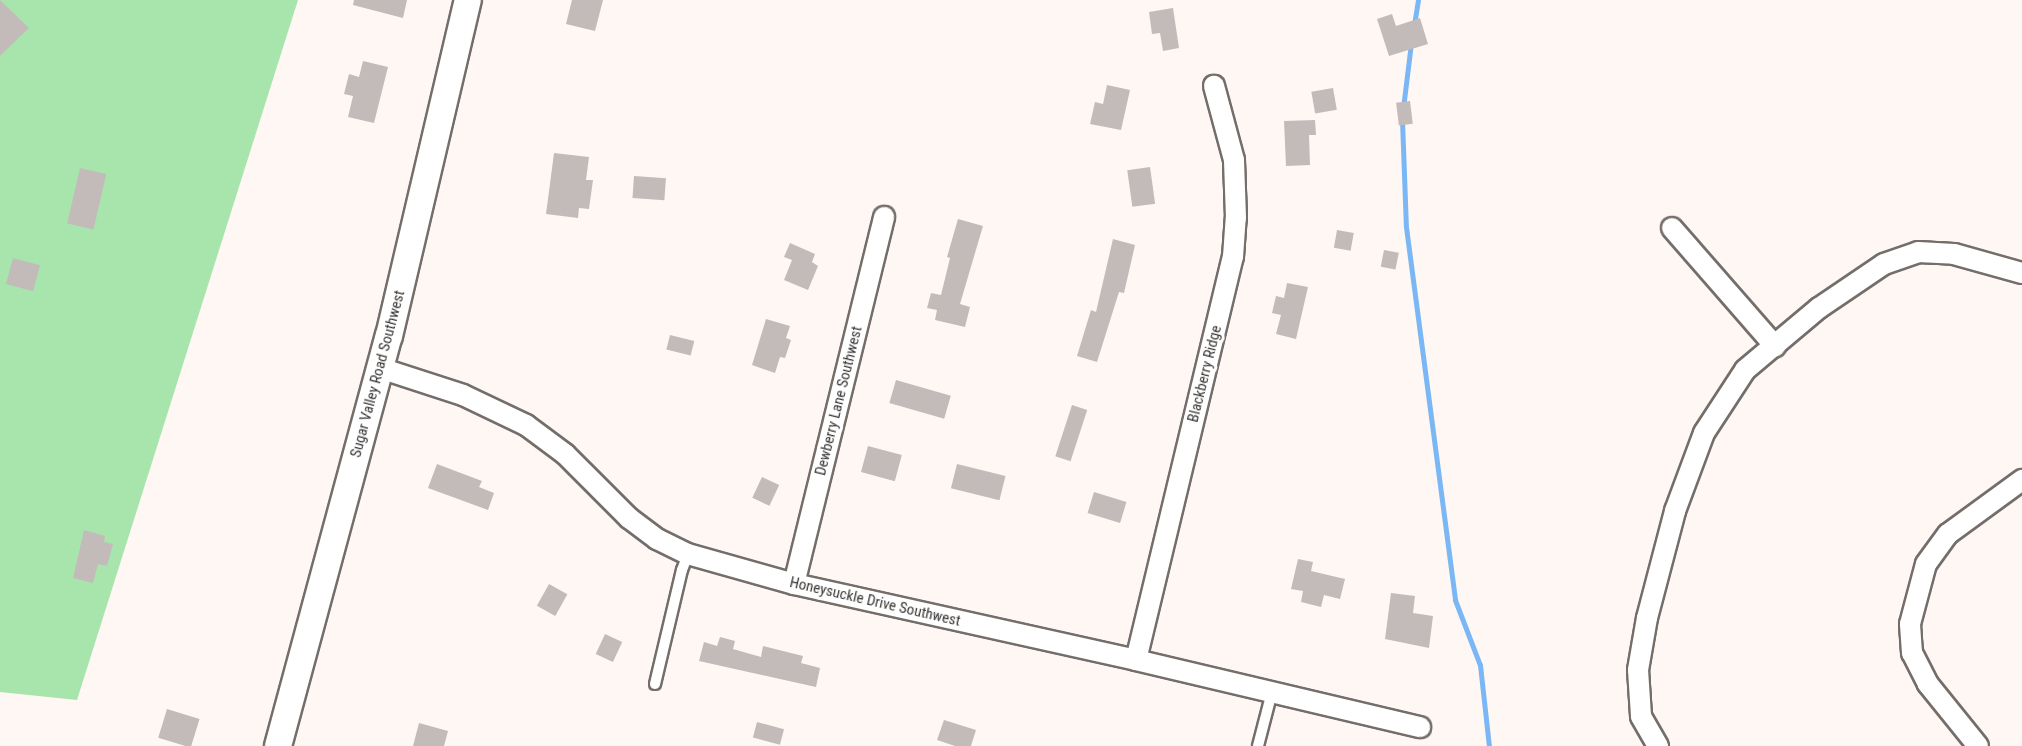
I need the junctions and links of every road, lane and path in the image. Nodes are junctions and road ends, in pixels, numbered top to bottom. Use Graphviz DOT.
graph roads {
  1 [pos="468,0"];
  2 [pos="1214,87"];
  3 [pos="884,217"];
  4 [pos="1672,228"];
  5 [pos="2022,273"];
  6 [pos="1775,346"];
  7 [pos="380,369"];
  8 [pos="2022,480"];
  9 [pos="688,554"];
  10 [pos="794,584"];
  11 [pos="1136,660"];
  12 [pos="655,684"];
  13 [pos="1272,692"];
  14 [pos="1420,727"];
  15 [pos="278,746"];
  16 [pos="1258,746"];
  17 [pos="1658,746"];
  18 [pos="1978,746"];
  1 -- 7 [label="street, Sugar Valley Road Southwest"];
  2 -- 11 [label="street, Blackberry Ridge"];
  3 -- 10 [label="street, Dewberry Lane Southwest"];
  4 -- 6 [label="street"];
  5 -- 6 [label="street"];
  6 -- 17 [label="street"];
  7 -- 9 [label="street, Honeysuckle Drive Southwest"];
  7 -- 15 [label="street, Sugar Valley Road Southwest"];
  8 -- 18 [label="street"];
  9 -- 10 [label="street, Honeysuckle Drive Southwest"];
  9 -- 12 [label="lane"];
  10 -- 11 [label="street, Honeysuckle Drive Southwest"];
  11 -- 13 [label="street, Honeysuckle Drive Southwest"];
  13 -- 14 [label="street, Honeysuckle Drive Southwest"];
  13 -- 16 [label="lane"];
}
